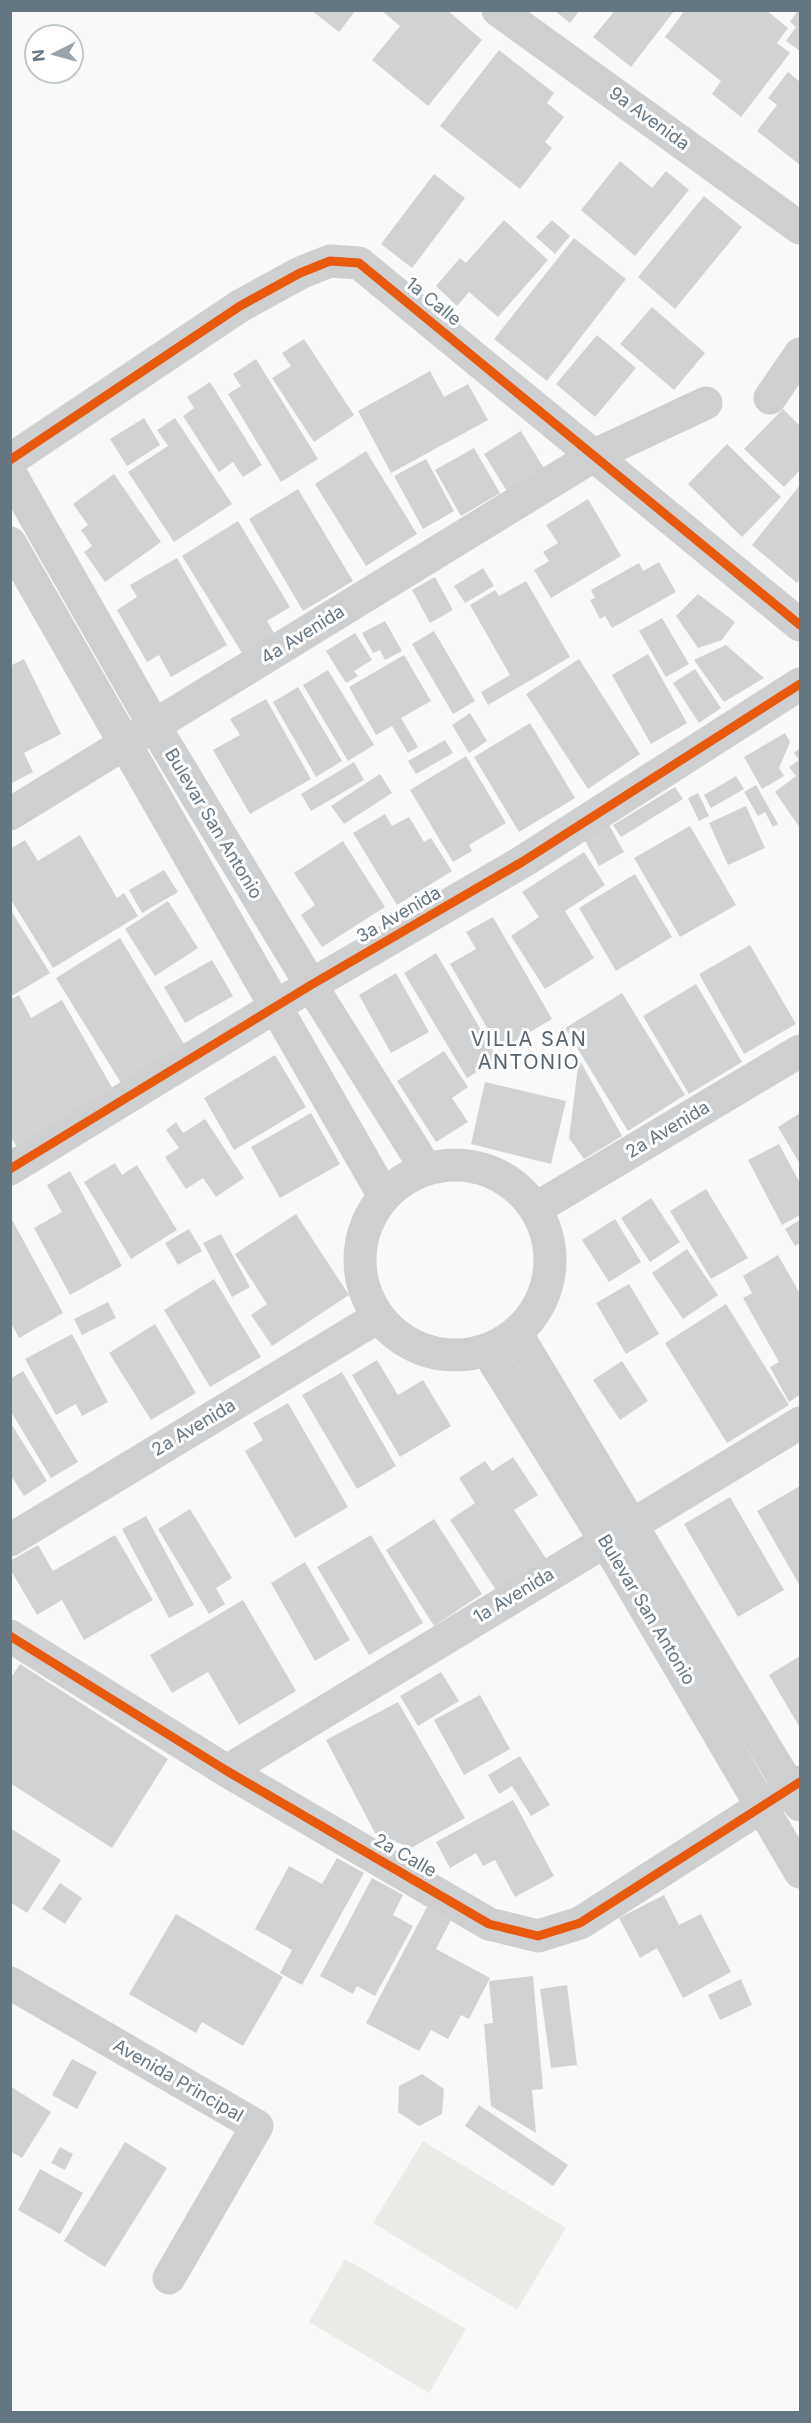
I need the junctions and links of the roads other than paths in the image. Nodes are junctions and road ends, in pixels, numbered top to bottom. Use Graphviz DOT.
graph roads {
  1 [pos="498,10"];
  2 [pos="801,228"];
  3 [pos="801,354"];
  4 [pos="770,398"];
  5 [pos="706,403"];
  6 [pos="595,455"];
  7 [pos="10,460"];
  8 [pos="10,473"];
  9 [pos="10,543"];
  10 [pos="801,625"];
  11 [pos="801,684"];
  12 [pos="155,727"];
  13 [pos="126,745"];
  14 [pos="10,814"];
  15 [pos="311,985"];
  16 [pos="276,1007"];
  17 [pos="801,1051"];
  18 [pos="10,1169"];
  19 [pos="423,1170"];
  20 [pos="384,1196"];
  21 [pos="535,1209"];
  22 [pos="378,1317"];
  23 [pos="516,1333"];
  24 [pos="487,1350"];
  25 [pos="801,1423"];
  26 [pos="619,1534"];
  27 [pos="10,1540"];
  28 [pos="10,1636"];
  29 [pos="227,1771"];
  30 [pos="797,1792"];
  31 [pos="762,1806"];
  32 [pos="801,1872"];
  33 [pos="10,1983"];
  34 [pos="169,2278"];
  1 -- 2 [label="street, 9a Avenida"];
  3 -- 4 [label="street"];
  5 -- 6 [label="street, 4a Avenida"];
  6 -- 7 [label="street, 1a Calle"];
  6 -- 10 [label="street, 1a Calle"];
  6 -- 12 [label="street, 4a Avenida"];
  8 -- 12 [label="street, Bulevar San Antonio"];
  9 -- 13 [label="street, Bulevar San Antonio"];
  11 -- 15 [label="street, 3a Avenida"];
  12 -- 13 [label="street, 4a Avenida"];
  12 -- 15 [label="street, Bulevar San Antonio"];
  13 -- 14 [label="street, 4a Avenida"];
  13 -- 16 [label="street, Bulevar San Antonio"];
  15 -- 16 [label="street, 3a Avenida"];
  15 -- 19 [label="street, Bulevar San Antonio"];
  16 -- 18 [label="street, 3a Avenida"];
  16 -- 20 [label="street, Bulevar San Antonio"];
  17 -- 21 [label="street, 2a Avenida"];
  19 -- 20 [label="street"];
  19 -- 21 [label="street"];
  20 -- 22 [label="street"];
  21 -- 23 [label="street"];
  22 -- 24 [label="street"];
  22 -- 27 [label="street, 2a Avenida"];
  23 -- 24 [label="street"];
  23 -- 26 [label="street, Bulevar San Antonio"];
  24 -- 26 [label="street, Bulevar San Antonio"];
  25 -- 26 [label="street, 1a Avenida"];
  26 -- 29 [label="street, 1a Avenida"];
  26 -- 30 [label="street, Bulevar San Antonio"];
  26 -- 31 [label="street, Bulevar San Antonio"];
  28 -- 29 [label="street, 2a Calle"];
  29 -- 31 [label="street, 2a Calle"];
  30 -- 31 [label="street, 2a Calle"];
  31 -- 32 [label="street, Bulevar San Antonio"];
  33 -- 34 [label="street, Avenida Principal"];
}
